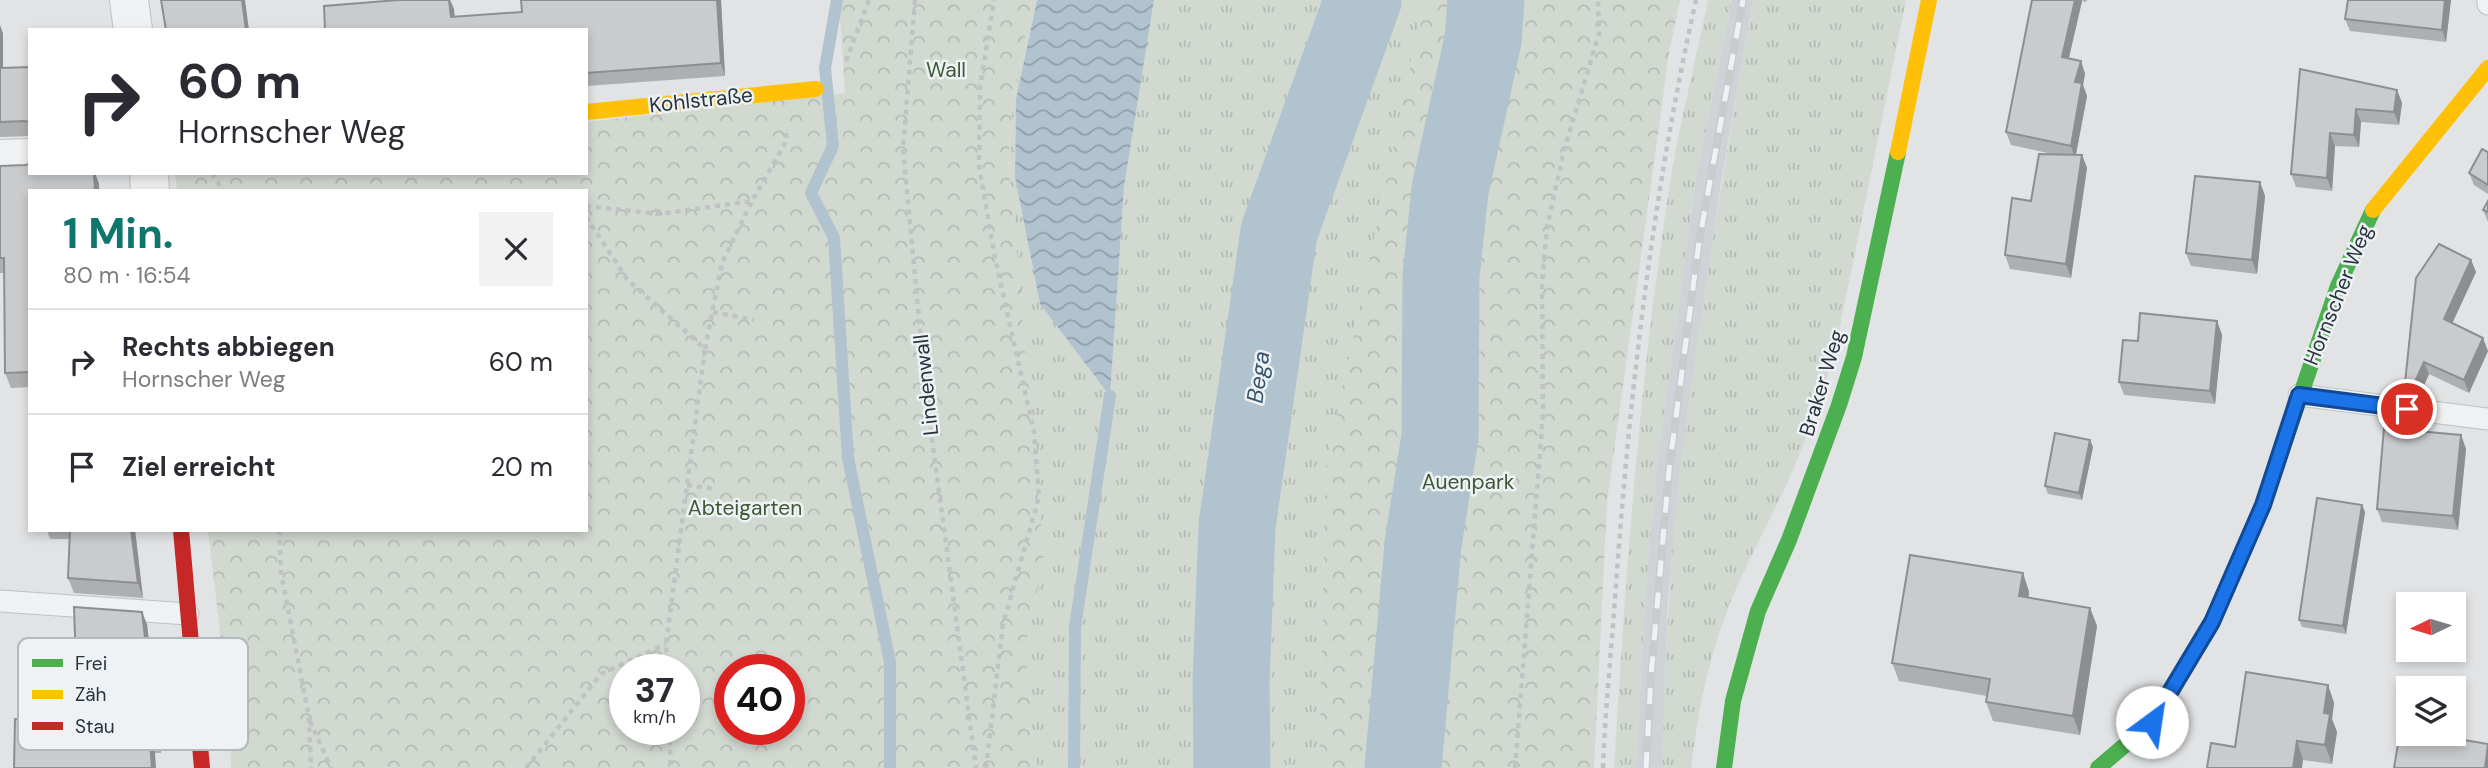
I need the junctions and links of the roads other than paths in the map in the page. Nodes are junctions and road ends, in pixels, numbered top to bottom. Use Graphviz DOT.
graph roads {
  1 [pos="129,0"];
  2 [pos="1929,0"];
  3 [pos="132,28"];
  4 [pos="2488,68"];
  5 [pos="816,89"];
  6 [pos="588,112"];
  7 [pos="28,158"];
  8 [pos="0,159"];
  9 [pos="2299,395"];
  10 [pos="2488,419"];
  11 [pos="181,532"];
  12 [pos="0,601"];
  13 [pos="188,614"];
  14 [pos="190,638"];
  15 [pos="200,750"];
  16 [pos="202,768"];
  17 [pos="1724,768"];
  18 [pos="2098,768"];
  1 -- 3 [label="street"];
  2 -- 17 [label="street, Braker Weg"];
  4 -- 9 [label="street, Hornscher Weg"];
  5 -- 6 [label="street, Kohlstraße"];
  7 -- 8 [label="street"];
  9 -- 10 [label="lane, Hornscher Weg"];
  9 -- 18 [label="street, Hornscher Weg"];
  11 -- 13 [label="street"];
  12 -- 13 [label="lane"];
  13 -- 14 [label="street"];
  15 -- 16 [label="street"];
}
